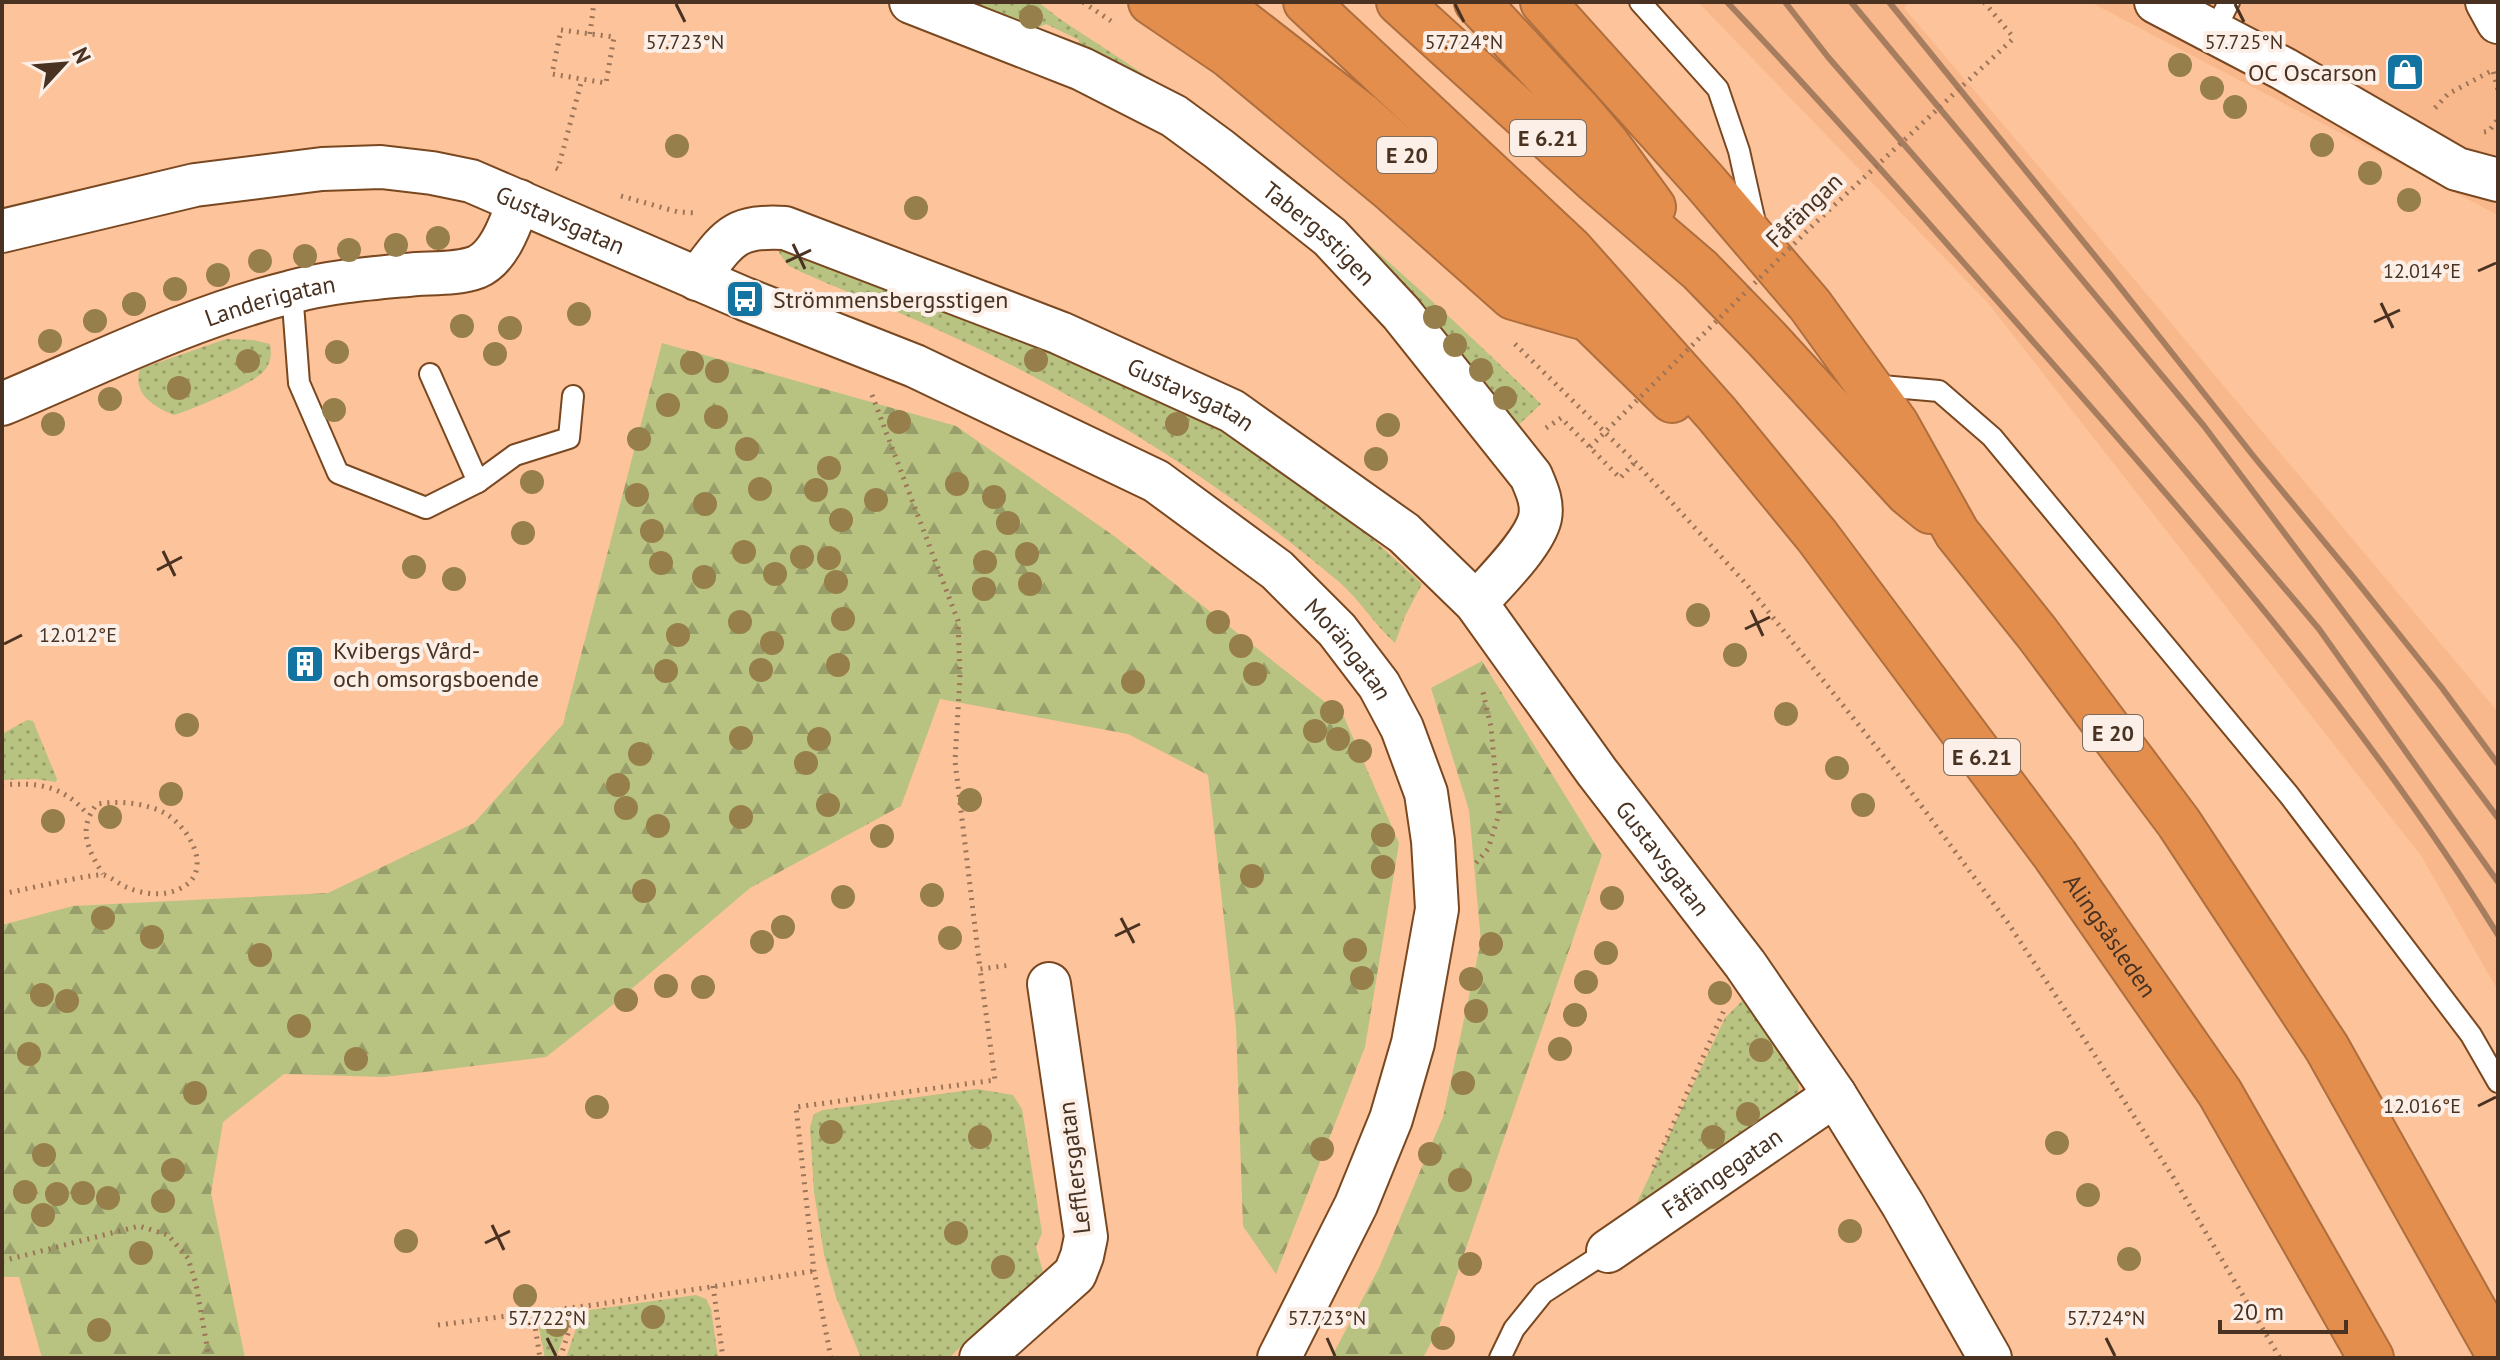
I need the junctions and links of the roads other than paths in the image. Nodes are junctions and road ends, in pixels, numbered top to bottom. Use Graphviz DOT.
graph roads {
  1 [pos="911,2"];
  2 [pos="1216,2"];
  3 [pos="1306,2"];
  4 [pos="1399,2"];
  5 [pos="1477,2"];
  6 [pos="1543,2"];
  7 [pos="1640,2"];
  8 [pos="2156,2"];
  9 [pos="2487,2"];
  10 [pos="1136,15"];
  11 [pos="2222,17"];
  12 [pos="2498,22"];
  13 [pos="2498,180"];
  14 [pos="519,201"];
  15 [pos="2,231"];
  16 [pos="1761,246"];
  17 [pos="1700,270"];
  18 [pos="697,279"];
  19 [pos="292,291"];
  20 [pos="1589,319"];
  21 [pos="430,374"];
  22 [pos="1867,384"];
  23 [pos="573,396"];
  24 [pos="2,404"];
  25 [pos="478,482"];
  26 [pos="1957,533"];
  27 [pos="1817,536"];
  28 [pos="1476,603"];
  29 [pos="1037,974"];
  30 [pos="2498,1082"];
  31 [pos="1835,1095"];
  32 [pos="1608,1251"];
  33 [pos="2498,1353"];
  34 [pos="981,1358"];
  35 [pos="1279,1358"];
  36 [pos="1500,1358"];
  37 [pos="1990,1358"];
  38 [pos="2371,1358"];
  1 -- 28 [label="street, Tabergsstigen"];
  2 -- 20 [label="highway, E 20"];
  3 -- 27 [label="highway, E 6.21"];
  4 -- 17 [label="highway, E 6.21"];
  5 -- 17 [label="highway"];
  6 -- 16 [label="highway, E 20"];
  7 -- 16 [label="lane"];
  8 -- 11 [label="street"];
  9 -- 12 [label="street"];
  10 -- 20 [label="highway"];
  11 -- 13 [label="street"];
  14 -- 15 [label="street, Gustavsgatan"];
  14 -- 18 [label="street, Gustavsgatan"];
  14 -- 19 [label="street, Landerigatan"];
  16 -- 22 [label="highway, E 20"];
  17 -- 26 [label="highway, E 6.21"];
  18 -- 28 [label="street, Gustavsgatan"];
  18 -- 35 [label="street, Morängatan"];
  19 -- 24 [label="street, Landerigatan"];
  19 -- 25 [label="lane"];
  20 -- 27 [label="highway, E 20"];
  21 -- 25 [label="lane"];
  22 -- 26 [label="highway, E 20"];
  22 -- 30 [label="lane"];
  23 -- 25 [label="lane"];
  26 -- 33 [label="highway, E 20"];
  27 -- 38 [label="highway, Alingsåsleden / E 6.21"];
  28 -- 31 [label="street, Gustavsgatan"];
  29 -- 34 [label="street, Lefflersgatan"];
  31 -- 32 [label="street, Fåfängegatan"];
  31 -- 37 [label="street, Gustavsgatan"];
  32 -- 36 [label="lane"];
}
